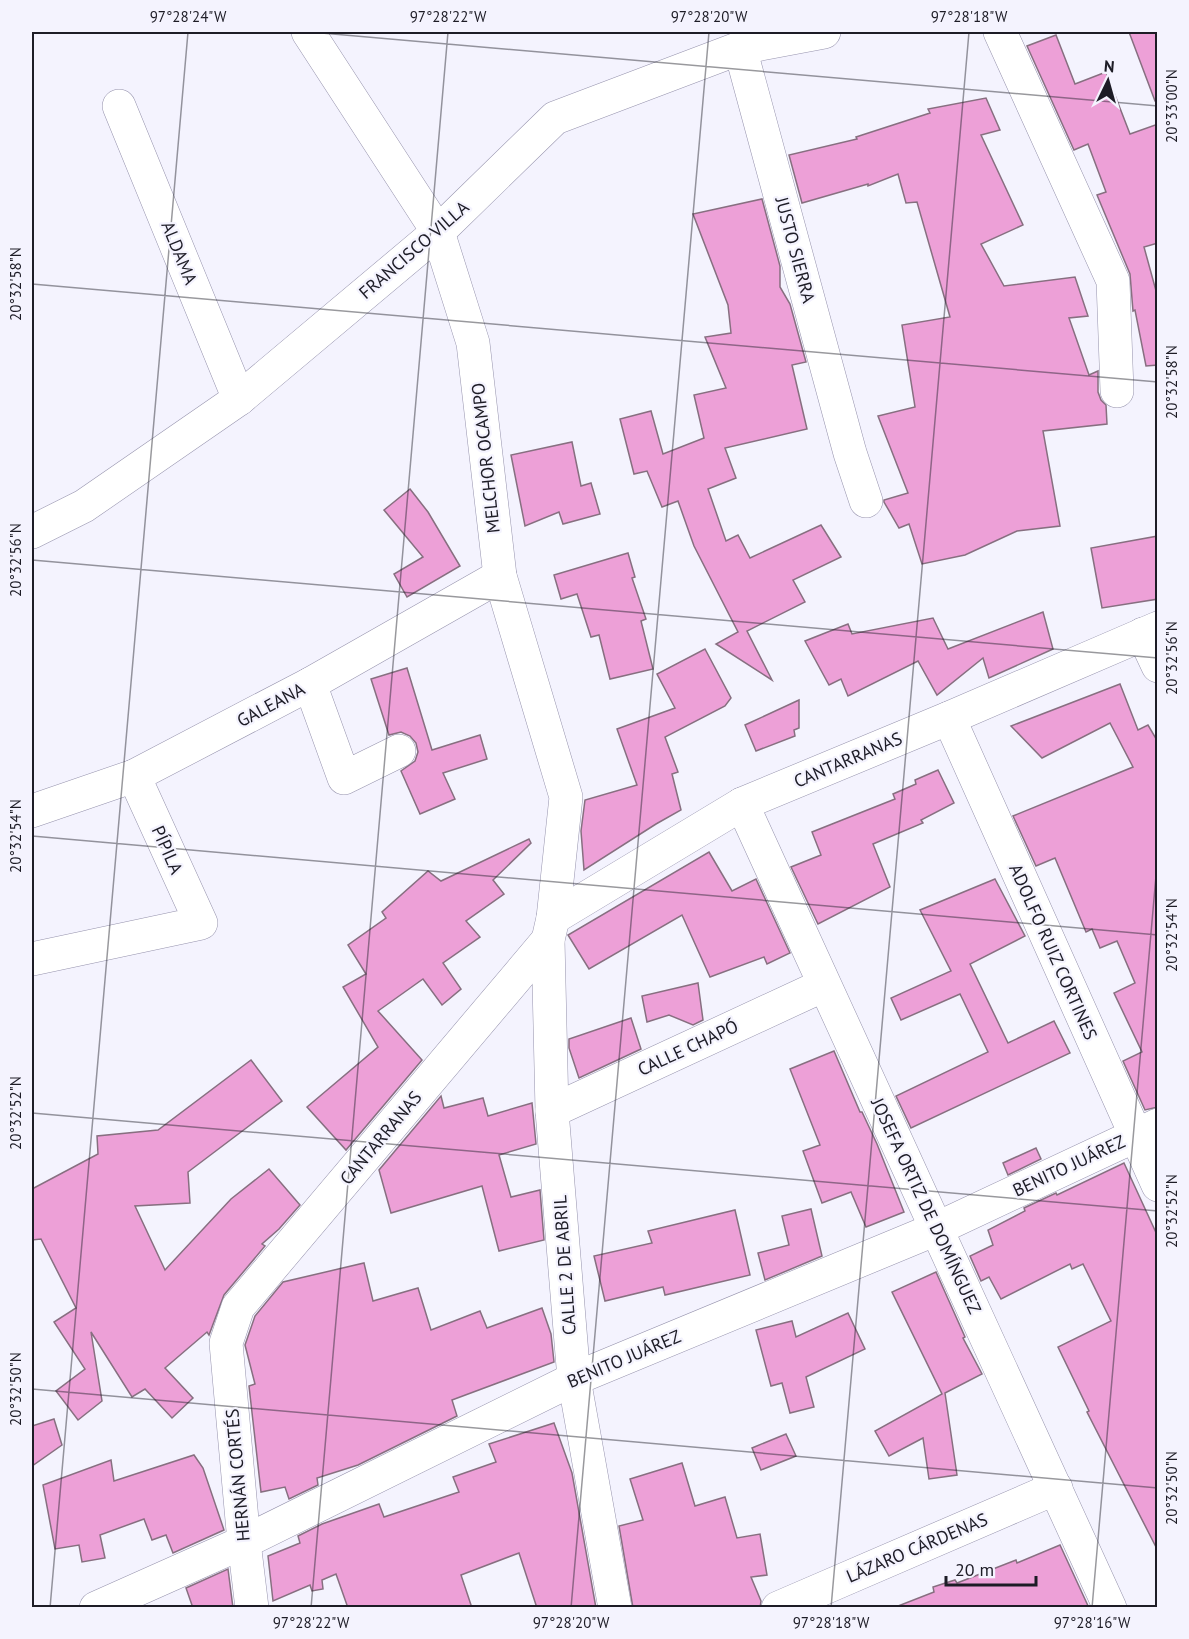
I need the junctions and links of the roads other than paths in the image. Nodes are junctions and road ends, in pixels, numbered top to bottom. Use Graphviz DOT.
graph roads {
  1 [pos="308,32"];
  2 [pos="824,32"];
  3 [pos="1000,32"];
  4 [pos="740,48"];
  5 [pos="119,106"];
  6 [pos="438,232"];
  7 [pos="1117,391"];
  8 [pos="239,399"];
  9 [pos="866,501"];
  10 [pos="32,532"];
  11 [pos="500,576"];
  12 [pos="1150,631"];
  13 [pos="1158,666"];
  14 [pos="310,684"];
  15 [pos="949,718"];
  16 [pos="399,751"];
  17 [pos="134,776"];
  18 [pos="741,804"];
  19 [pos="32,811"];
  20 [pos="550,929"];
  21 [pos="32,959"];
  22 [pos="824,986"];
  23 [pos="552,1112"];
  24 [pos="1146,1130"];
  25 [pos="1158,1185"];
  26 [pos="936,1229"];
  27 [pos="226,1343"];
  28 [pos="574,1379"];
  29 [pos="1056,1488"];
  30 [pos="244,1542"];
  31 [pos="96,1608"];
  32 [pos="252,1608"];
  33 [pos="615,1608"];
  34 [pos="778,1608"];
  35 [pos="1110,1608"];
  1 -- 6 [label="street, MELCHOR OCAMPO"];
  2 -- 4 [label="street, FRANCISCO VILLA"];
  3 -- 7 [label="street"];
  4 -- 6 [label="street, FRANCISCO VILLA"];
  4 -- 9 [label="street, JUSTO SIERRA"];
  5 -- 8 [label="street, ALDAMA"];
  6 -- 8 [label="street, FRANCISCO VILLA"];
  6 -- 11 [label="street, MELCHOR OCAMPO"];
  8 -- 10 [label="street, FRANCISCO VILLA"];
  11 -- 14 [label="street, GALEANA"];
  11 -- 20 [label="street, MELCHOR OCAMPO"];
  12 -- 13 [label="street"];
  12 -- 15 [label="street, CANTARRANAS"];
  14 -- 16 [label="street"];
  14 -- 17 [label="street, GALEANA"];
  15 -- 18 [label="street, CANTARRANAS"];
  15 -- 24 [label="street, ADOLFO RUIZ CORTINES"];
  17 -- 19 [label="street, GALEANA"];
  17 -- 21 [label="street, PÍPILA"];
  18 -- 20 [label="street, CANTARRANAS"];
  18 -- 22 [label="street, JOSEFA ORTIZ DE DOMÍNGUEZ"];
  20 -- 23 [label="street, CALLE 2 DE ABRIL"];
  20 -- 27 [label="street, CANTARRANAS"];
  22 -- 23 [label="street, CALLE CHAPÓ"];
  22 -- 26 [label="street, JOSEFA ORTIZ DE DOMÍNGUEZ"];
  23 -- 28 [label="street, CALLE 2 DE ABRIL"];
  24 -- 25 [label="street, ADOLFO RUIZ CORTINES"];
  24 -- 26 [label="street, BENITO JUÁREZ"];
  26 -- 28 [label="street, BENITO JUÁREZ"];
  26 -- 29 [label="street, JOSEFA ORTIZ DE DOMÍNGUEZ"];
  27 -- 30 [label="street, HERNÁN CORTÉS"];
  28 -- 30 [label="street, BENITO JUÁREZ"];
  28 -- 33 [label="street, CALLE 2 DE ABRIL"];
  29 -- 34 [label="street, LÁZARO CÁRDENAS"];
  29 -- 35 [label="street, JOSEFA ORTIZ DE DOMÍNGUEZ"];
  30 -- 31 [label="street, BENITO JUÁREZ"];
  30 -- 32 [label="street, HERNÁN CORTÉS"];
}
